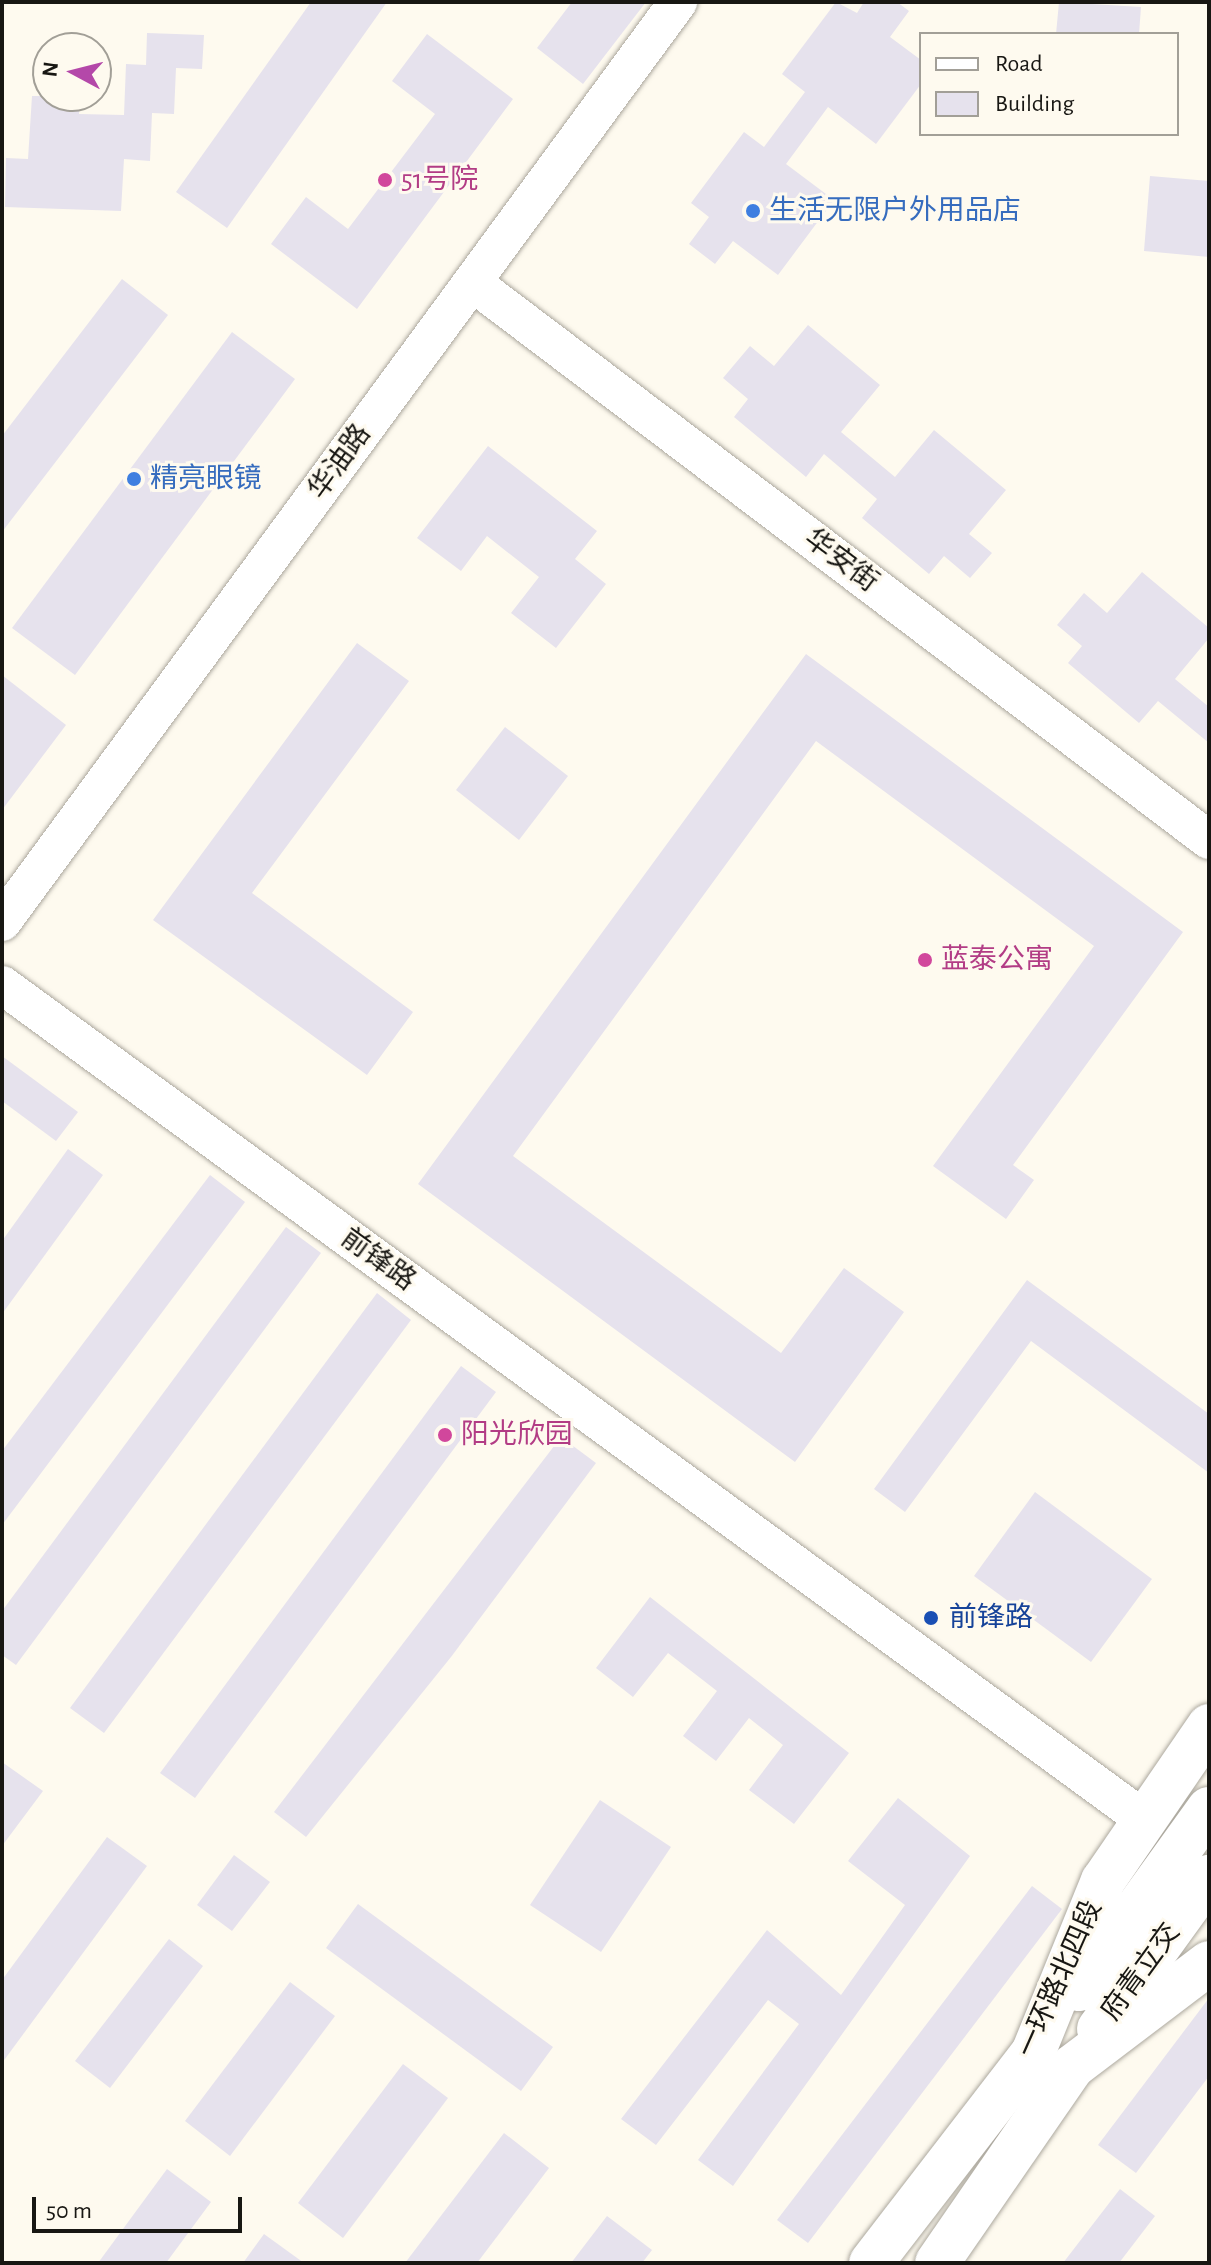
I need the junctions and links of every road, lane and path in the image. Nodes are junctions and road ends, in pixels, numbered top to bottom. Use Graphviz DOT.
graph roads {
  1 [pos="678,2"];
  2 [pos="473,283"];
  3 [pos="1209,840"];
  4 [pos="2,922"];
  5 [pos="2,985"];
  6 [pos="1209,1726"];
  7 [pos="1209,1809"];
  8 [pos="1141,1817"];
  9 [pos="1209,1877"];
  10 [pos="1209,1963"];
  11 [pos="1052,2060"];
  12 [pos="871,2263"];
  13 [pos="937,2263"];
  1 -- 2 [label="street, 华油路"];
  2 -- 3 [label="street, 华安街"];
  2 -- 4 [label="street, 华油路"];
  5 -- 8 [label="street, 前锋路"];
  6 -- 8 [label="main road, 一环路北四段"];
  7 -- 11 [label="main road, 府青立交"];
  8 -- 11 [label="main road, 一环路北四段"];
  9 -- 11 [label="main road, 府青立交"];
  10 -- 11 [label="main road, 一环路北四段"];
  11 -- 12 [label="main road, 一环路北四段"];
  11 -- 13 [label="main road, 一环路北四段"];
}
